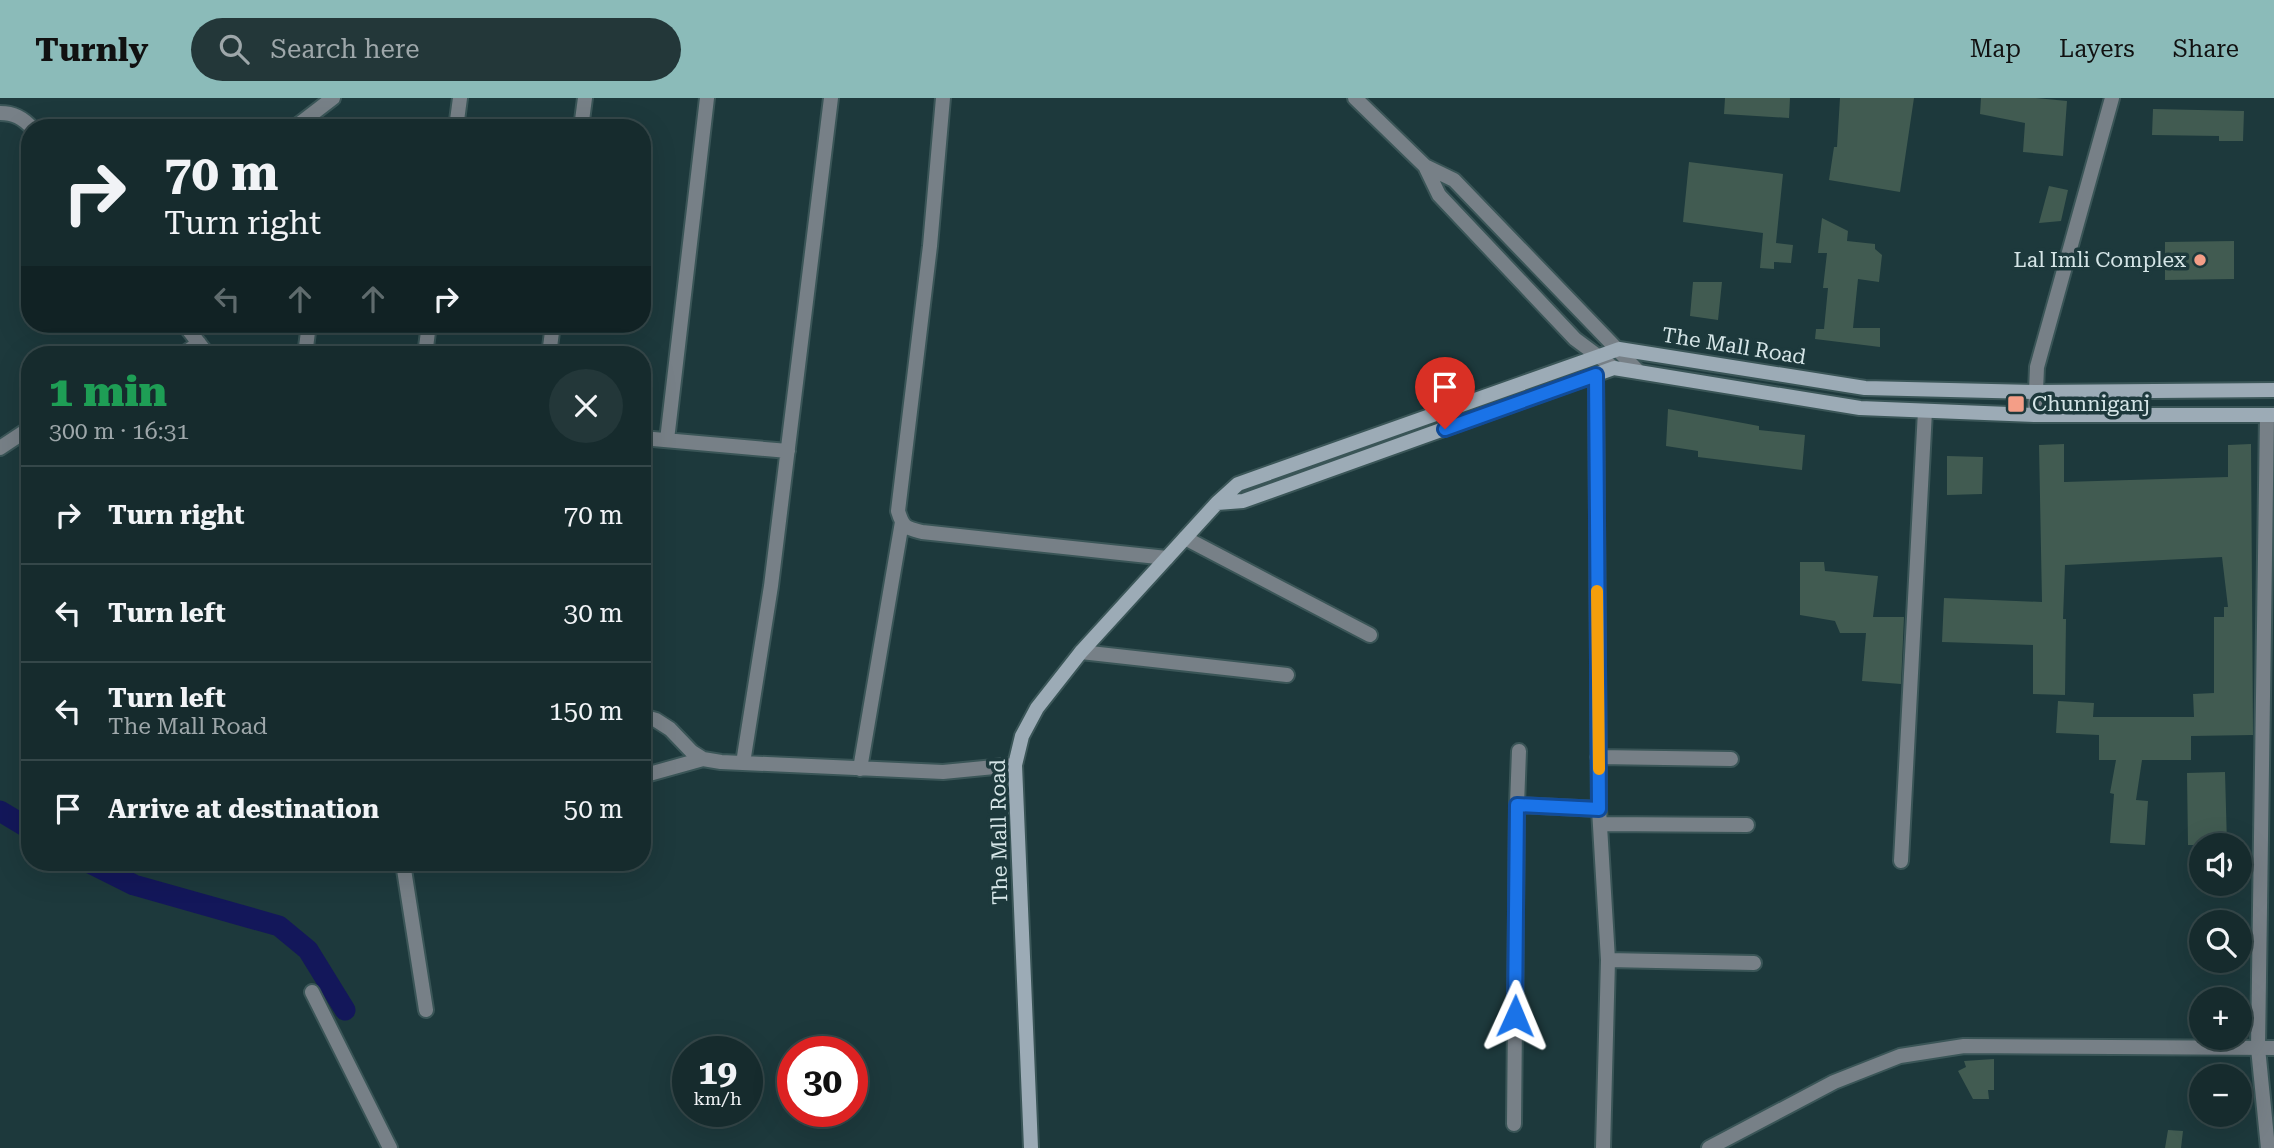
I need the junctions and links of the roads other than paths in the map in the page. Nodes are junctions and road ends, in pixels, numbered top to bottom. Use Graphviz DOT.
graph roads {
  1 [pos="334,98"];
  2 [pos="460,98"];
  3 [pos="585,98"];
  4 [pos="707,98"];
  5 [pos="831,98"];
  6 [pos="943,98"];
  7 [pos="1355,98"];
  8 [pos="2112,98"];
  9 [pos="0,113"];
  10 [pos="22,119"];
  11 [pos="306,119"];
  12 [pos="457,119"];
  13 [pos="582,119"];
  14 [pos="1425,166"];
  15 [pos="191,333"];
  16 [pos="199,343"];
  17 [pos="195,346"];
  18 [pos="201,346"];
  19 [pos="1619,349"];
  20 [pos="1599,357"];
  21 [pos="1615,368"];
  22 [pos="1639,372"];
  23 [pos="1596,375"];
  24 [pos="2274,390"];
  25 [pos="2035,392"];
  26 [pos="1925,411"];
  27 [pos="2035,415"];
  28 [pos="2270,415"];
  29 [pos="21,434"];
  30 [pos="651,439"];
  31 [pos="667,440"];
  32 [pos="0,448"];
  33 [pos="788,451"];
  34 [pos="1217,503"];
  35 [pos="902,522"];
  36 [pos="1185,538"];
  37 [pos="1167,558"];
  38 [pos="1370,635"];
  39 [pos="1081,652"];
  40 [pos="1287,675"];
  41 [pos="651,719"];
  42 [pos="1519,751"];
  43 [pos="1598,757"];
  44 [pos="703,758"];
  45 [pos="1731,759"];
  46 [pos="743,763"];
  47 [pos="1015,765"];
  48 [pos="860,769"];
  49 [pos="651,772"];
  50 [pos="1517,805"];
  51 [pos="1599,809"];
  52 [pos="1600,824"];
  53 [pos="1747,825"];
  54 [pos="1901,861"];
  55 [pos="403,871"];
  56 [pos="1608,960"];
  57 [pos="1754,963"];
  58 [pos="312,992"];
  59 [pos="426,1010"];
  60 [pos="2258,1048"];
  61 [pos="2274,1048"];
  62 [pos="1514,1124"];
  63 [pos="390,1148"];
  64 [pos="1031,1148"];
  65 [pos="1603,1148"];
  66 [pos="1709,1148"];
  67 [pos="2268,1148"];
  1 -- 11 [label="street"];
  2 -- 12 [label="street"];
  3 -- 13 [label="street"];
  4 -- 31 [label="street"];
  5 -- 33 [label="street"];
  6 -- 35 [label="street"];
  7 -- 14 [label="street"];
  8 -- 25 [label="street"];
  9 -- 10 [label="street"];
  14 -- 19 [label="street"];
  14 -- 20 [label="street"];
  15 -- 16 [label="street"];
  16 -- 17 [label="street"];
  16 -- 18 [label="street"];
  19 -- 20 [label="main road, The Mall Road"];
  19 -- 22 [label="street"];
  19 -- 25 [label="main road, The Mall Road"];
  20 -- 21 [label="street"];
  20 -- 34 [label="main road, The Mall Road"];
  21 -- 22 [label="main road, The Mall Road"];
  21 -- 23 [label="main road, The Mall Road"];
  22 -- 26 [label="main road, The Mall Road"];
  23 -- 34 [label="main road, The Mall Road"];
  23 -- 43 [label="street"];
  24 -- 25 [label="main road, The Mall Road"];
  25 -- 27 [label="street"];
  26 -- 27 [label="main road, The Mall Road"];
  26 -- 54 [label="street"];
  27 -- 28 [label="main road, The Mall Road"];
  28 -- 60 [label="street"];
  29 -- 32 [label="street"];
  30 -- 31 [label="street"];
  31 -- 33 [label="street"];
  33 -- 46 [label="street"];
  34 -- 36 [label="main road, The Mall Road"];
  35 -- 37 [label="street"];
  35 -- 48 [label="street"];
  36 -- 37 [label="main road, The Mall Road"];
  36 -- 38 [label="street"];
  37 -- 39 [label="main road, The Mall Road"];
  39 -- 40 [label="street"];
  39 -- 47 [label="main road, The Mall Road"];
  41 -- 44 [label="street"];
  42 -- 50 [label="street"];
  43 -- 45 [label="street"];
  43 -- 51 [label="street"];
  44 -- 46 [label="street"];
  44 -- 49 [label="street"];
  46 -- 48 [label="street"];
  47 -- 48 [label="street"];
  47 -- 64 [label="main road, The Mall Road"];
  50 -- 51 [label="street"];
  50 -- 62 [label="street"];
  51 -- 52 [label="street"];
  52 -- 53 [label="street"];
  52 -- 56 [label="street"];
  55 -- 59 [label="street"];
  56 -- 57 [label="street"];
  56 -- 65 [label="street"];
  58 -- 63 [label="street"];
  60 -- 61 [label="street"];
  60 -- 66 [label="street"];
  60 -- 67 [label="street"];
}
